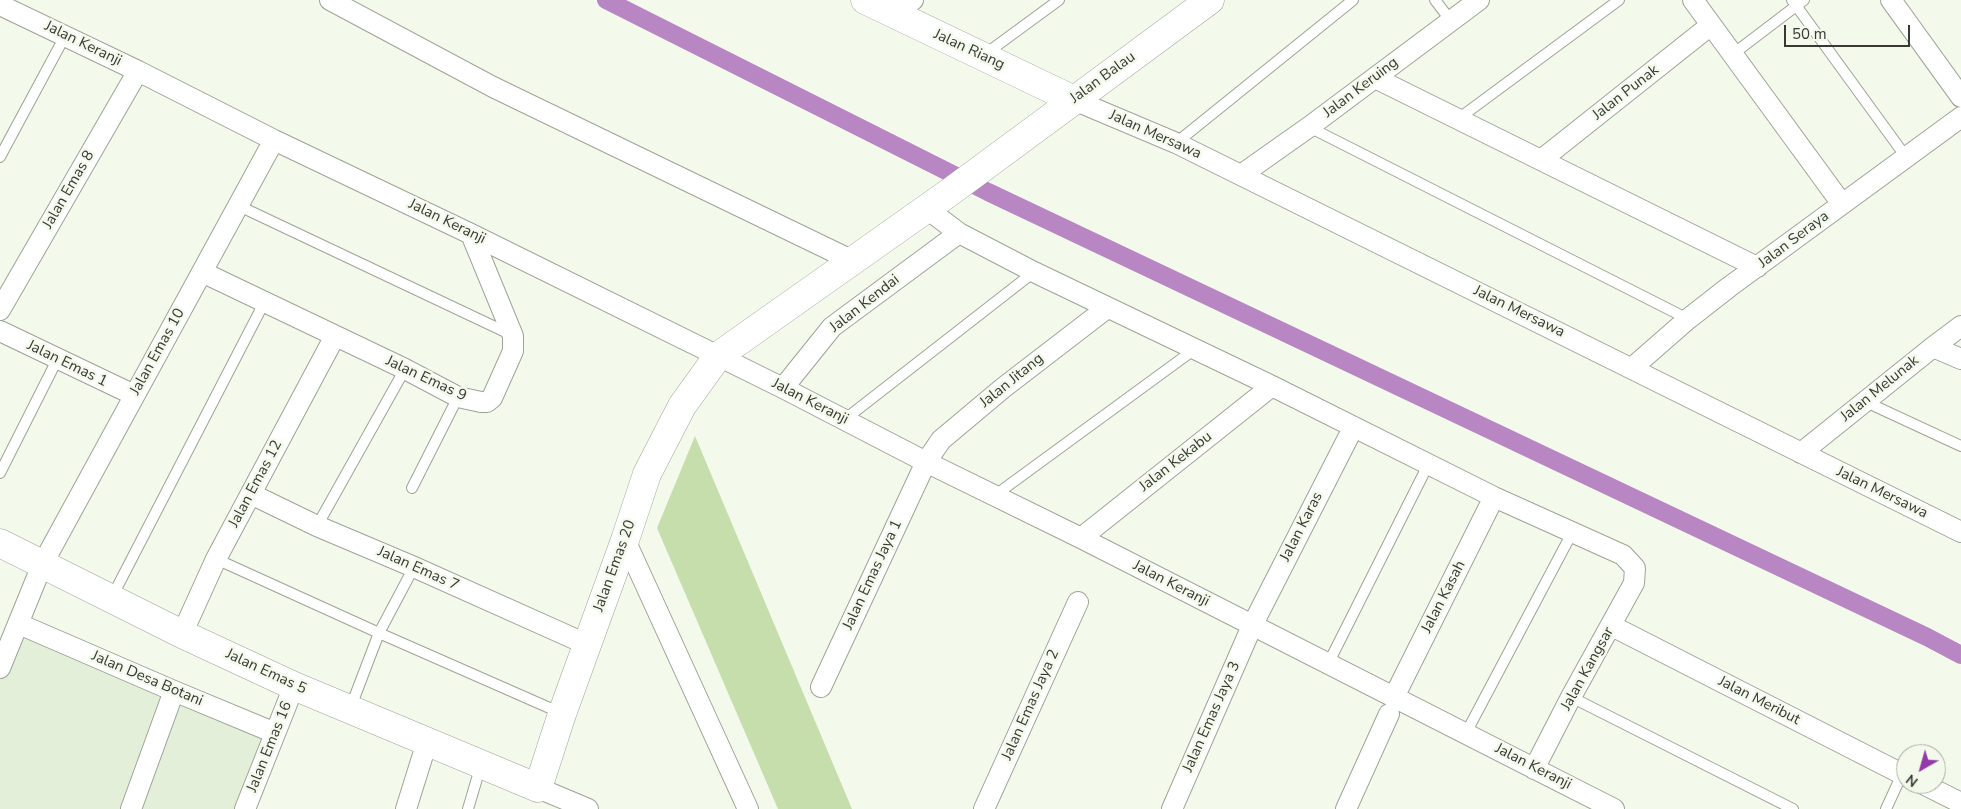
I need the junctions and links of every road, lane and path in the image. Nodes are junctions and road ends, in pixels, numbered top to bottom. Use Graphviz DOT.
graph roads {
  1 [pos="330,0"];
  2 [pos="864,0"];
  3 [pos="1060,0"];
  4 [pos="1210,0"];
  5 [pos="1352,0"];
  6 [pos="1435,0"];
  7 [pos="1479,0"];
  8 [pos="1619,0"];
  9 [pos="1692,0"];
  10 [pos="1892,0"];
  11 [pos="1798,2"];
  12 [pos="0,4"];
  13 [pos="903,7"];
  14 [pos="1451,21"];
  15 [pos="1711,25"];
  16 [pos="65,36"];
  17 [pos="1733,54"];
  18 [pos="982,57"];
  19 [pos="138,71"];
  20 [pos="1375,78"];
  21 [pos="1961,97"];
  22 [pos="1074,100"];
  23 [pos="1961,117"];
  24 [pos="1458,120"];
  25 [pos="1310,127"];
  26 [pos="274,140"];
  27 [pos="1176,143"];
  28 [pos="0,156"];
  29 [pos="1906,157"];
  30 [pos="1541,160"];
  31 [pos="1241,175"];
  32 [pos="1842,204"];
  33 [pos="237,205"];
  34 [pos="926,208"];
  35 [pos="959,233"];
  36 [pos="471,234"];
  37 [pos="853,261"];
  38 [pos="1758,267"];
  39 [pos="202,272"];
  40 [pos="1034,272"];
  41 [pos="264,303"];
  42 [pos="1106,308"];
  43 [pos="0,310"];
  44 [pos="1688,319"];
  45 [pos="1961,326"];
  46 [pos="0,332"];
  47 [pos="335,336"];
  48 [pos="513,336"];
  49 [pos="1933,347"];
  50 [pos="1195,349"];
  51 [pos="718,356"];
  52 [pos="1961,359"];
  53 [pos="57,360"];
  54 [pos="1632,368"];
  55 [pos="405,369"];
  56 [pos="1272,386"];
  57 [pos="783,388"];
  58 [pos="134,395"];
  59 [pos="458,397"];
  60 [pos="1866,402"];
  61 [pos="844,420"];
  62 [pos="1353,428"];
  63 [pos="1961,446"];
  64 [pos="1801,453"];
  65 [pos="926,462"];
  66 [pos="1429,463"];
  67 [pos="0,473"];
  68 [pos="412,488"];
  69 [pos="250,494"];
  70 [pos="994,496"];
  71 [pos="1494,497"];
  72 [pos="317,526"];
  73 [pos="1573,531"];
  74 [pos="1961,532"];
  75 [pos="1081,538"];
  76 [pos="625,540"];
  77 [pos="0,542"];
  78 [pos="216,559"];
  79 [pos="42,565"];
  80 [pos="414,567"];
  81 [pos="111,598"];
  82 [pos="1078,602"];
  83 [pos="19,624"];
  84 [pos="1252,626"];
  85 [pos="1612,626"];
  86 [pos="379,633"];
  87 [pos="182,634"];
  88 [pos="586,644"];
  89 [pos="1328,664"];
  90 [pos="0,668"];
  91 [pos="294,686"];
  92 [pos="821,688"];
  93 [pos="174,691"];
  94 [pos="1571,697"];
  95 [pos="1391,705"];
  96 [pos="350,710"];
  97 [pos="562,714"];
  98 [pos="1466,732"];
  99 [pos="275,733"];
  100 [pos="427,742"];
  101 [pos="481,765"];
  102 [pos="1534,769"];
  103 [pos="1896,771"];
  104 [pos="538,788"];
  105 [pos="1896,790"];
  106 [pos="1944,794"];
  107 [pos="1961,802"];
  108 [pos="131,809"];
  109 [pos="245,809"];
  110 [pos="406,809"];
  111 [pos="468,809"];
  112 [pos="588,809"];
  113 [pos="748,809"];
  114 [pos="984,809"];
  115 [pos="1172,809"];
  116 [pos="1346,809"];
  117 [pos="1614,809"];
  118 [pos="1793,809"];
  119 [pos="1886,809"];
  1 -- 37 [label="street"];
  2 -- 13 [label="street, Jalan Riang"];
  3 -- 18 [label="lane"];
  4 -- 22 [label="street, Jalan Balau"];
  5 -- 27 [label="lane"];
  6 -- 14 [label="lane"];
  7 -- 14 [label="street, Jalan Keruing"];
  8 -- 24 [label="lane"];
  9 -- 15 [label="street"];
  10 -- 21 [label="street"];
  11 -- 17 [label="lane"];
  11 -- 29 [label="lane"];
  12 -- 16 [label="street, Jalan Keranji"];
  13 -- 18 [label="street, Jalan Riang"];
  14 -- 20 [label="street, Jalan Keruing"];
  15 -- 17 [label="street"];
  15 -- 30 [label="street, Jalan Punak"];
  16 -- 19 [label="street, Jalan Keranji"];
  16 -- 28 [label="lane"];
  17 -- 32 [label="street"];
  18 -- 22 [label="street, Jalan Riang"];
  19 -- 26 [label="street, Jalan Keranji"];
  19 -- 43 [label="street, Jalan Emas 8"];
  20 -- 24 [label="street"];
  20 -- 25 [label="street, Jalan Keruing"];
  22 -- 27 [label="street, Jalan Mersawa"];
  22 -- 34 [label="street, Jalan Balau"];
  23 -- 29 [label="street, Jalan Seraya"];
  24 -- 30 [label="street"];
  25 -- 31 [label="street, Jalan Keruing"];
  25 -- 44 [label="lane"];
  26 -- 33 [label="street, Jalan Emas 10"];
  26 -- 36 [label="street, Jalan Keranji"];
  27 -- 31 [label="street, Jalan Mersawa"];
  29 -- 32 [label="street, Jalan Seraya"];
  30 -- 38 [label="street"];
  31 -- 54 [label="street, Jalan Mersawa"];
  32 -- 38 [label="street, Jalan Seraya"];
  33 -- 39 [label="street, Jalan Emas 10"];
  33 -- 48 [label="lane"];
  34 -- 35 [label="street"];
  34 -- 37 [label="street, Jalan Balau"];
  35 -- 40 [label="street"];
  35 -- 57 [label="street, Jalan Kendai"];
  36 -- 48 [label="street"];
  36 -- 51 [label="street, Jalan Keranji"];
  37 -- 51 [label="street, Jalan Emas 20"];
  38 -- 44 [label="street, Jalan Seraya"];
  39 -- 41 [label="street, Jalan Emas 9"];
  39 -- 58 [label="street, Jalan Emas 10"];
  40 -- 42 [label="street"];
  40 -- 61 [label="lane"];
  41 -- 47 [label="street, Jalan Emas 9"];
  41 -- 81 [label="lane"];
  42 -- 50 [label="street"];
  42 -- 65 [label="street, Jalan Jitang"];
  44 -- 54 [label="street, Jalan Seraya"];
  45 -- 49 [label="street, Jalan Melunak"];
  46 -- 53 [label="street, Jalan Emas 1"];
  47 -- 55 [label="street, Jalan Emas 9"];
  47 -- 69 [label="street, Jalan Emas 12"];
  48 -- 59 [label="street, Jalan Emas 9"];
  49 -- 52 [label="street"];
  49 -- 60 [label="street, Jalan Melunak"];
  50 -- 56 [label="street"];
  50 -- 70 [label="lane"];
  51 -- 57 [label="street, Jalan Keranji"];
  51 -- 76 [label="street, Jalan Emas 20"];
  53 -- 58 [label="street, Jalan Emas 1"];
  53 -- 67 [label="lane"];
  54 -- 64 [label="street, Jalan Mersawa"];
  55 -- 59 [label="street, Jalan Emas 9"];
  55 -- 72 [label="lane"];
  56 -- 62 [label="street"];
  56 -- 75 [label="street, Jalan Kekabu"];
  57 -- 61 [label="street, Jalan Keranji"];
  58 -- 79 [label="street, Jalan Emas 10"];
  59 -- 68 [label="lane"];
  60 -- 63 [label="lane"];
  60 -- 64 [label="street, Jalan Melunak"];
  61 -- 65 [label="street, Jalan Keranji"];
  62 -- 66 [label="street"];
  62 -- 84 [label="street, Jalan Karas"];
  64 -- 74 [label="street, Jalan Mersawa"];
  65 -- 70 [label="street, Jalan Keranji"];
  65 -- 92 [label="street, Jalan Emas Jaya 1"];
  66 -- 71 [label="street"];
  66 -- 89 [label="lane"];
  69 -- 72 [label="street, Jalan Emas 7"];
  69 -- 78 [label="street, Jalan Emas 12"];
  70 -- 75 [label="street, Jalan Keranji"];
  71 -- 73 [label="street"];
  71 -- 95 [label="street, Jalan Kasah"];
  72 -- 80 [label="street, Jalan Emas 7"];
  73 -- 85 [label="street, Jalan Kangsar"];
  73 -- 98 [label="lane"];
  75 -- 84 [label="street, Jalan Keranji"];
  76 -- 88 [label="street, Jalan Emas 20"];
  76 -- 113 [label="street"];
  77 -- 79 [label="street, Jalan Emas 5"];
  78 -- 86 [label="lane"];
  78 -- 87 [label="street, Jalan Emas 12"];
  79 -- 81 [label="street, Jalan Emas 5"];
  79 -- 83 [label="street, Jalan Emas 10"];
  80 -- 86 [label="lane"];
  80 -- 88 [label="street, Jalan Emas 7"];
  81 -- 87 [label="street, Jalan Emas 5"];
  82 -- 114 [label="street, Jalan Emas Jaya 2"];
  83 -- 90 [label="street, Jalan Emas 10"];
  83 -- 93 [label="street, Jalan Desa Botani"];
  84 -- 89 [label="street, Jalan Keranji"];
  84 -- 115 [label="street, Jalan Emas Jaya 3"];
  85 -- 94 [label="street, Jalan Kangsar"];
  85 -- 103 [label="street, Jalan Meribut"];
  86 -- 96 [label="lane"];
  86 -- 97 [label="lane"];
  87 -- 91 [label="street, Jalan Emas 5"];
  88 -- 97 [label="street, Jalan Emas 20"];
  89 -- 95 [label="street, Jalan Keranji"];
  91 -- 96 [label="street, Jalan Emas 5"];
  91 -- 99 [label="street, Jalan Emas 16"];
  93 -- 99 [label="street, Jalan Desa Botani"];
  93 -- 108 [label="street"];
  94 -- 102 [label="street, Jalan Kangsar"];
  94 -- 118 [label="lane"];
  95 -- 98 [label="street, Jalan Keranji"];
  95 -- 116 [label="street, Jalan Kasah"];
  96 -- 100 [label="street, Jalan Emas 5"];
  97 -- 104 [label="street, Jalan Emas 20"];
  98 -- 102 [label="street, Jalan Keranji"];
  99 -- 109 [label="street, Jalan Emas 16"];
  100 -- 101 [label="street, Jalan Emas 5"];
  100 -- 110 [label="street"];
  101 -- 104 [label="street, Jalan Emas 5"];
  101 -- 111 [label="lane"];
  102 -- 117 [label="street, Jalan Keranji"];
  104 -- 112 [label="street"];
  105 -- 119 [label="lane"];
  106 -- 107 [label="street"];
}
